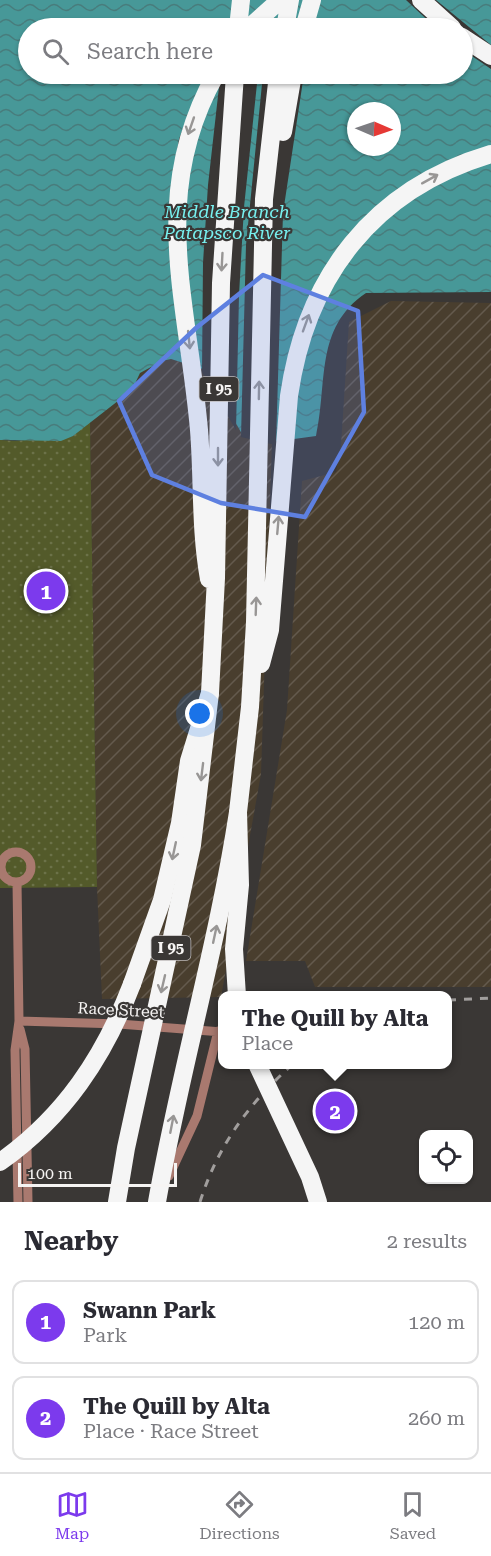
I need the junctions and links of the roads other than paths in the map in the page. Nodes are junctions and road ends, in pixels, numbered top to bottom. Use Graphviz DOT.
graph roads {
  1 [pos="241,0"];
  2 [pos="255,0"];
  3 [pos="280,0"];
  4 [pos="290,0"];
  5 [pos="312,0"];
  6 [pos="421,0"];
  7 [pos="239,18"];
  8 [pos="252,18"];
  9 [pos="261,18"];
  10 [pos="287,18"];
  11 [pos="306,18"];
  12 [pos="441,18"];
  13 [pos="473,44"];
  14 [pos="491,56"];
  15 [pos="211,84"];
  16 [pos="234,84"];
  17 [pos="242,84"];
  18 [pos="277,84"];
  19 [pos="291,84"];
  20 [pos="491,154"];
  21 [pos="230,162"];
  22 [pos="260,312"];
  23 [pos="215,616"];
  24 [pos="210,693"];
  25 [pos="250,707"];
  26 [pos="237,812"];
  27 [pos="17,882"];
  28 [pos="237,991"];
  29 [pos="18,1021"];
  30 [pos="218,1032"];
  31 [pos="218,1040"];
  32 [pos="259,1069"];
  33 [pos="0,1162"];
  34 [pos="18,1202"];
  35 [pos="28,1202"];
  36 [pos="117,1202"];
  37 [pos="158,1202"];
  38 [pos="318,1202"];
  1 -- 7 [label="highway"];
  2 -- 8 [label="highway"];
  3 -- 9 [label="highway"];
  4 -- 10 [label="highway"];
  5 -- 11 [label="highway"];
  6 -- 12 [label="highway"];
  13 -- 14 [label="highway"];
  15 -- 23 [label="highway, one-way"];
  16 -- 21 [label="highway"];
  17 -- 21 [label="highway, I 95"];
  18 -- 22 [label="highway, I 95"];
  19 -- 22 [label="highway"];
  25 -- 20 [label="highway, one-way"];
  21 -- 23 [label="highway, I 95, one-way"];
  25 -- 22 [label="highway, I 95, one-way"];
  23 -- 24 [label="highway, I 95"];
  24 -- 33 [label="highway, one-way, bridge"];
  24 -- 36 [label="highway, I 95, one-way, bridge"];
  25 -- 26 [label="highway, I 95"];
  26 -- 28 [label="highway, bridge"];
  37 -- 26 [label="highway, I 95, one-way, bridge"];
  27 -- 29 [label="street"];
  29 -- 30 [label="street, Race Street"];
  29 -- 34 [label="street"];
  29 -- 35 [label="street"];
  31 -- 37 [label="street"];
  32 -- 38 [label="highway, bridge"];
}
